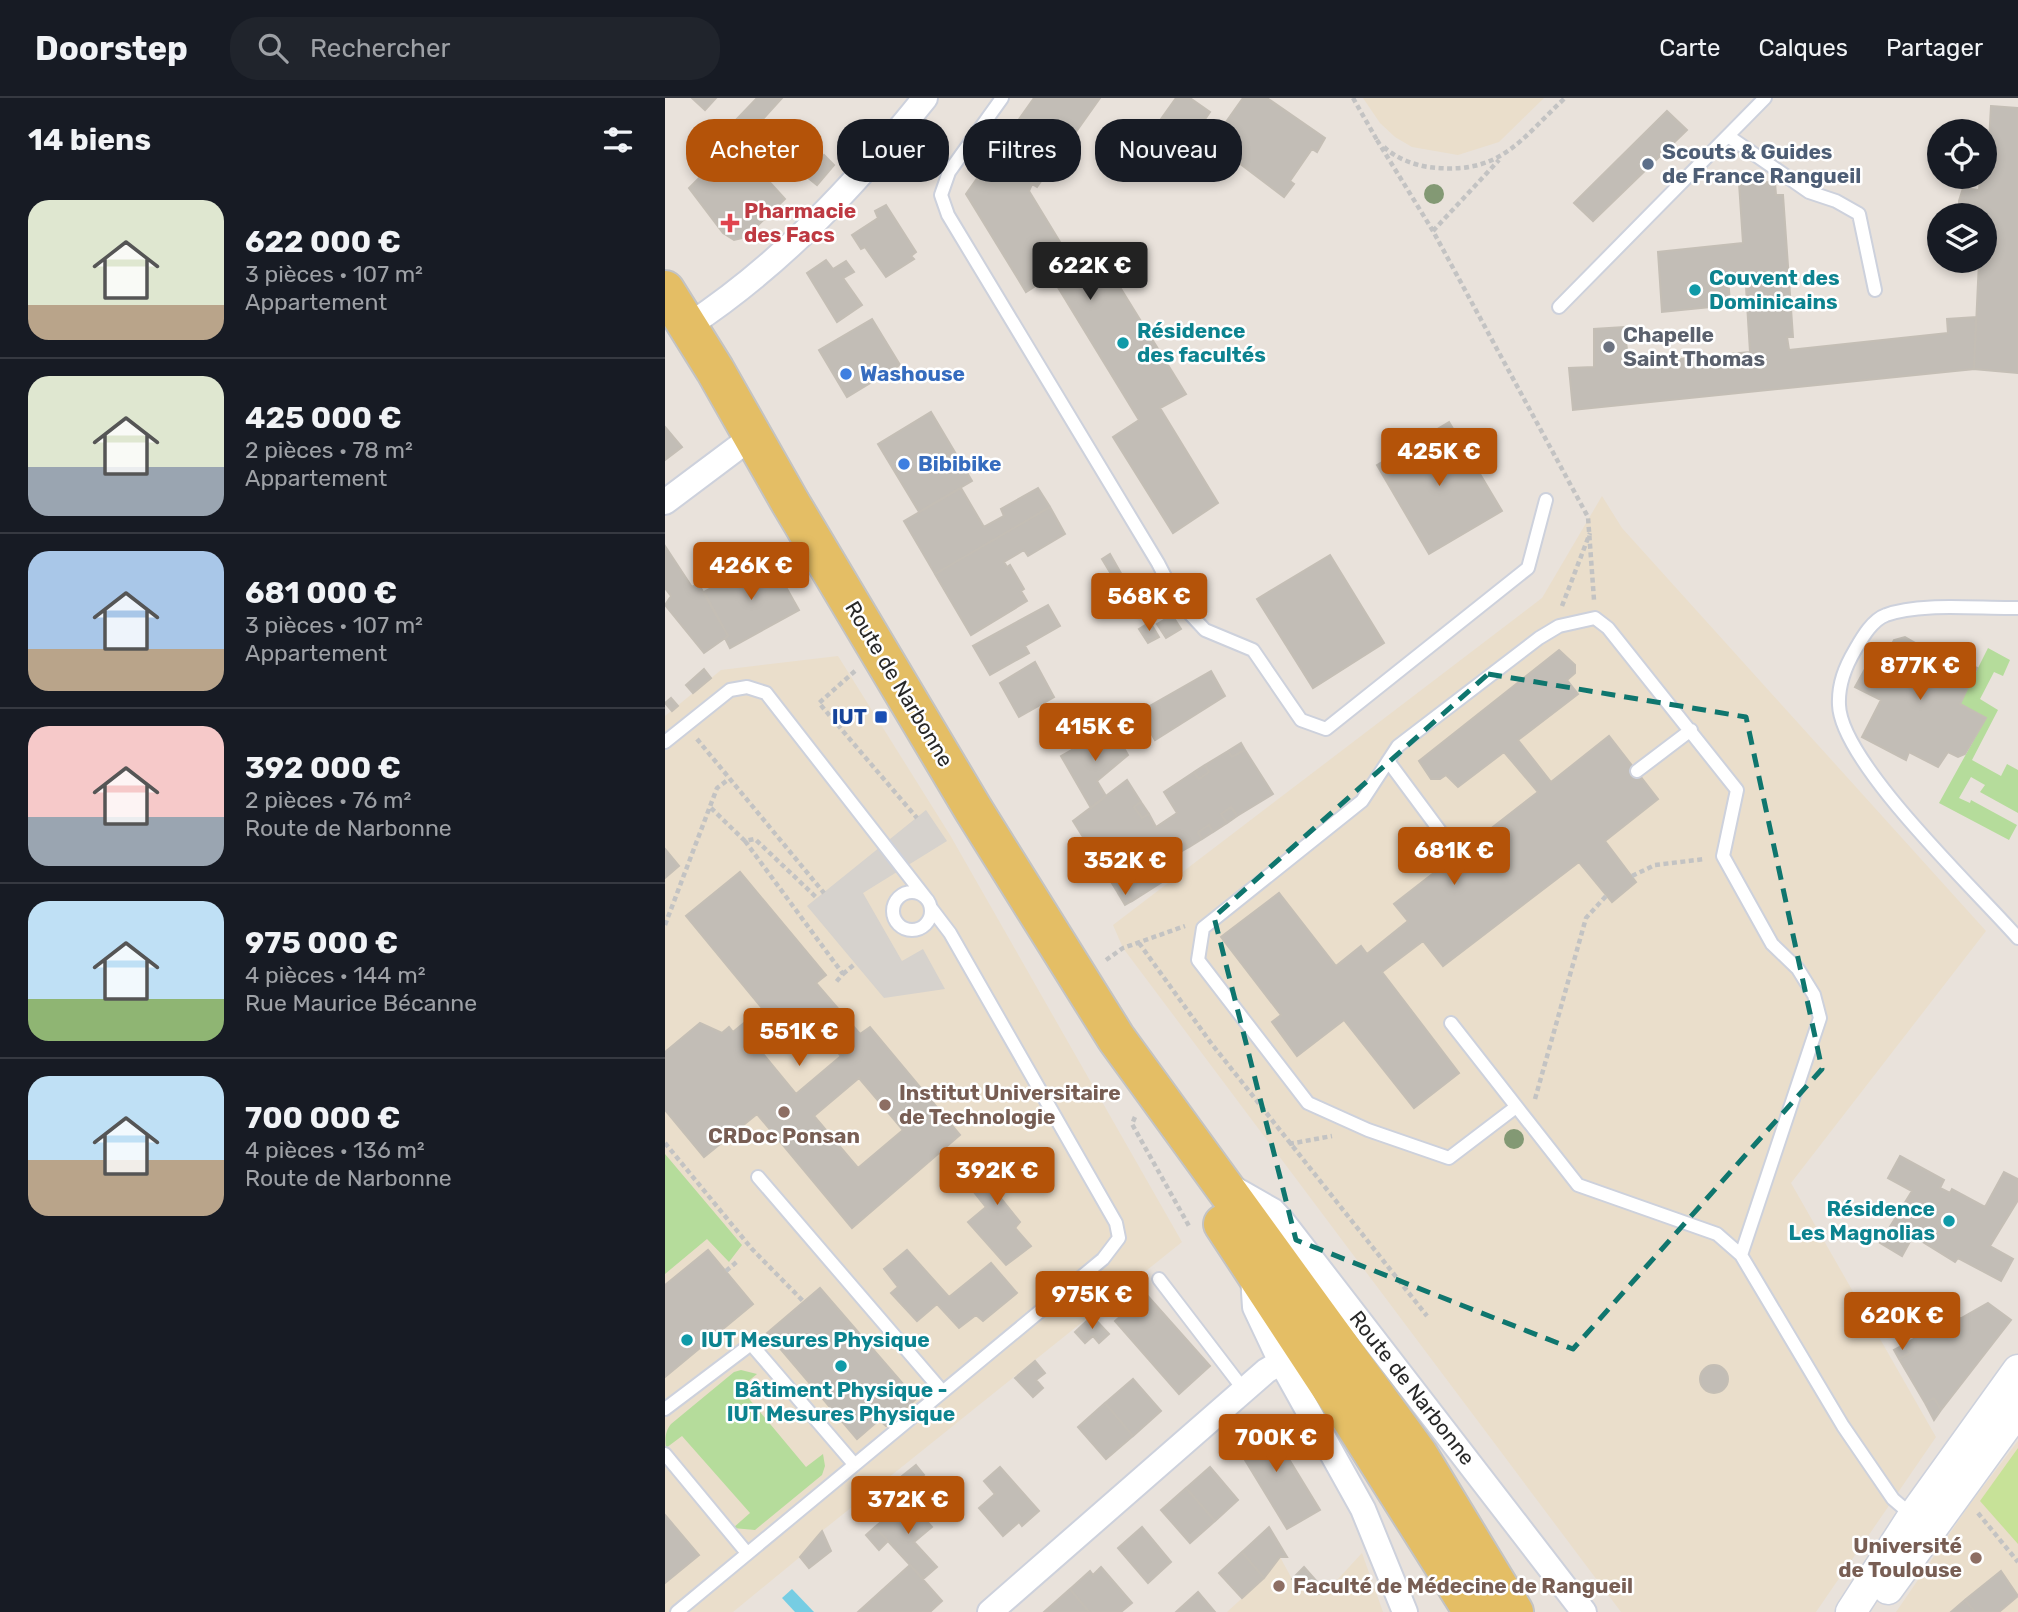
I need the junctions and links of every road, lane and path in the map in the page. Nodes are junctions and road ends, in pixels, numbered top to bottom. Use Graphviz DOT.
graph roads {
  1 [pos="925,98"];
  2 [pos="1002,98"];
  3 [pos="1353,98"];
  4 [pos="1565,98"];
  5 [pos="1765,98"];
  6 [pos="1728,136"];
  7 [pos="1377,140"];
  8 [pos="1500,159"];
  9 [pos="1433,231"];
  10 [pos="665,290"];
  11 [pos="1875,290"];
  12 [pos="1559,307"];
  13 [pos="688,326"];
  14 [pos="753,436"];
  15 [pos="1546,500"];
  16 [pos="665,502"];
  17 [pos="1590,532"];
  18 [pos="2018,608"];
  19 [pos="1595,618"];
  20 [pos="1539,638"];
  21 [pos="882,655"];
  22 [pos="685,724"];
  23 [pos="1691,730"];
  24 [pos="665,742"];
  25 [pos="1388,761"];
  26 [pos="1637,771"];
  27 [pos="729,779"];
  28 [pos="711,808"];
  29 [pos="916,818"];
  30 [pos="745,841"];
  31 [pos="1457,854"];
  32 [pos="1723,856"];
  33 [pos="1632,876"];
  34 [pos="824,893"];
  35 [pos="1606,896"];
  36 [pos="817,898"];
  37 [pos="665,925"];
  38 [pos="1203,928"];
  39 [pos="2018,938"];
  40 [pos="1139,943"];
  41 [pos="1106,960"];
  42 [pos="856,963"];
  43 [pos="843,974"];
  44 [pos="836,982"];
  45 [pos="1451,1023"];
  46 [pos="1116,1038"];
  47 [pos="1516,1107"];
  48 [pos="1528,1124"];
  49 [pos="665,1143"];
  50 [pos="758,1177"];
  51 [pos="1223,1182"];
  52 [pos="1741,1255"];
  53 [pos="739,1260"];
  54 [pos="1253,1269"];
  55 [pos="726,1271"];
  56 [pos="1159,1279"];
  57 [pos="804,1302"];
  58 [pos="1427,1316"];
  59 [pos="1281,1362"];
  60 [pos="2018,1370"];
  61 [pos="1244,1390"];
  62 [pos="942,1391"];
  63 [pos="665,1409"];
  64 [pos="2018,1410"];
  65 [pos="665,1454"];
  66 [pos="854,1464"];
  67 [pos="1971,1504"];
  68 [pos="1923,1522"];
  69 [pos="747,1553"];
  70 [pos="2018,1562"];
  71 [pos="677,1612"];
  72 [pos="990,1612"];
  73 [pos="1405,1612"];
  74 [pos="1472,1612"];
  75 [pos="1514,1612"];
  76 [pos="1584,1612"];
  77 [pos="1851,1612"];
  78 [pos="1872,1612"];
  1 -- 13 [label="street"];
  2 -- 15 [label="lane"];
  3 -- 7 [label="path"];
  4 -- 8 [label="path"];
  5 -- 6 [label="lane"];
  6 -- 11 [label="lane"];
  6 -- 12 [label="lane"];
  7 -- 8 [label="path"];
  7 -- 9 [label="path"];
  8 -- 9 [label="path"];
  9 -- 17 [label="path"];
  10 -- 13 [label="main road, Route de Narbonne"];
  13 -- 14 [label="main road, Route de Narbonne"];
  14 -- 16 [label="street"];
  14 -- 21 [label="main road, Route de Narbonne"];
  17 -- 19 [label="path"];
  17 -- 20 [label="path"];
  18 -- 39 [label="lane"];
  19 -- 20 [label="lane"];
  19 -- 23 [label="lane"];
  20 -- 25 [label="lane"];
  21 -- 29 [label="path"];
  21 -- 46 [label="main road, Route de Narbonne"];
  22 -- 24 [label="lane"];
  22 -- 27 [label="path"];
  22 -- 62 [label="lane"];
  23 -- 26 [label="lane"];
  23 -- 32 [label="lane"];
  25 -- 31 [label="lane"];
  25 -- 38 [label="lane"];
  27 -- 28 [label="path"];
  27 -- 34 [label="path"];
  28 -- 30 [label="path"];
  28 -- 37 [label="path"];
  30 -- 36 [label="path"];
  30 -- 43 [label="path"];
  32 -- 33 [label="path"];
  32 -- 52 [label="lane"];
  35 -- 48 [label="path"];
  38 -- 40 [label="path"];
  38 -- 47 [label="lane"];
  40 -- 41 [label="path"];
  40 -- 58 [label="path"];
  42 -- 43 [label="path"];
  43 -- 44 [label="path"];
  45 -- 47 [label="lane"];
  46 -- 51 [label="main road, Route de Narbonne"];
  46 -- 54 [label="main road, Route de Narbonne"];
  47 -- 48 [label="lane"];
  48 -- 52 [label="lane"];
  49 -- 57 [label="path"];
  50 -- 62 [label="lane"];
  51 -- 75 [label="main road, Route de Narbonne"];
  51 -- 76 [label="street, Route de Narbonne"];
  52 -- 68 [label="lane"];
  53 -- 55 [label="path"];
  54 -- 59 [label="street"];
  54 -- 74 [label="main road, Route de Narbonne"];
  56 -- 61 [label="lane"];
  59 -- 61 [label="street"];
  59 -- 73 [label="street"];
  60 -- 68 [label="street"];
  61 -- 72 [label="street"];
  62 -- 66 [label="lane"];
  63 -- 66 [label="lane"];
  64 -- 68 [label="street"];
  65 -- 69 [label="lane"];
  66 -- 69 [label="lane"];
  67 -- 70 [label="path"];
  68 -- 77 [label="street"];
  68 -- 78 [label="street"];
  69 -- 71 [label="lane"];
}
